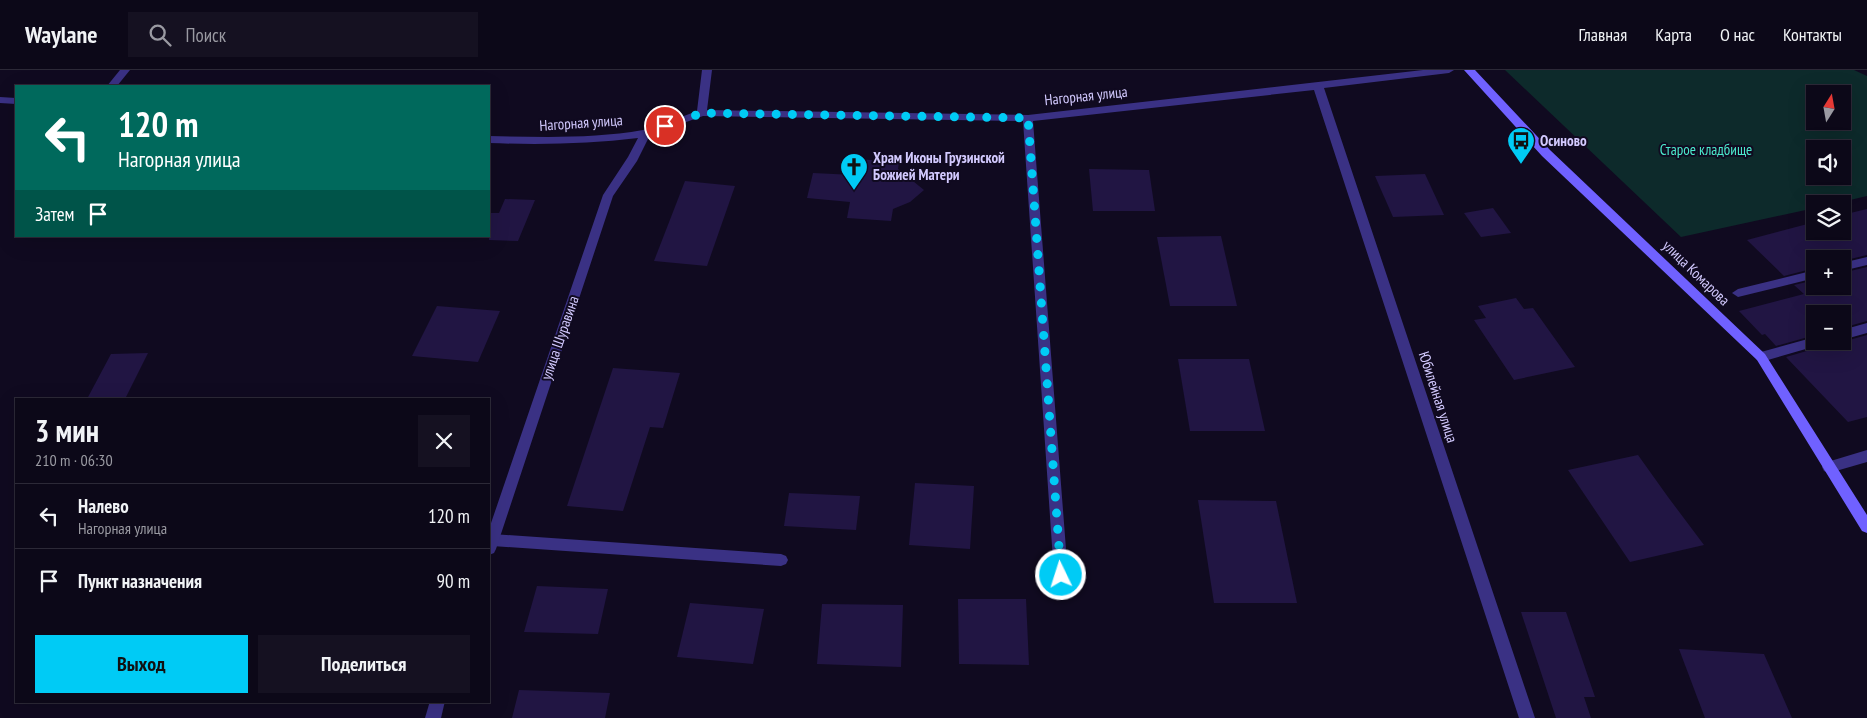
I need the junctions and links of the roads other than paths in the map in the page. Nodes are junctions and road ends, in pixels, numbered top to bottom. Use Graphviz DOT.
graph roads {
  1 [pos="125,70"];
  2 [pos="707,70"];
  3 [pos="1449,70"];
  4 [pos="1469,70"];
  5 [pos="113,85"];
  6 [pos="1318,86"];
  7 [pos="0,100"];
  8 [pos="15,100"];
  9 [pos="702,113"];
  10 [pos="1028,118"];
  11 [pos="646,133"];
  12 [pos="490,139"];
  13 [pos="1867,261"];
  14 [pos="1851,265"];
  15 [pos="1806,276"];
  16 [pos="1738,293"];
  17 [pos="1867,328"];
  18 [pos="1851,332"];
  19 [pos="1806,345"];
  20 [pos="1761,357"];
  21 [pos="1867,456"];
  22 [pos="1829,467"];
  23 [pos="1867,527"];
  24 [pos="490,545"];
  25 [pos="781,560"];
  26 [pos="1061,575"];
  27 [pos="437,703"];
  28 [pos="433,718"];
  29 [pos="1527,718"];
  1 -- 5 [label="street"];
  2 -- 9 [label="street"];
  3 -- 6 [label="street, Нагорная улица"];
  4 -- 20 [label="street, улица Комарова"];
  6 -- 10 [label="street, Нагорная улица"];
  6 -- 29 [label="street, Юбилейная улица"];
  7 -- 8 [label="street"];
  9 -- 10 [label="street, Нагорная улица"];
  9 -- 11 [label="street, Нагорная улица"];
  10 -- 26 [label="street"];
  11 -- 12 [label="street, Нагорная улица"];
  11 -- 24 [label="street, улица Шуравина"];
  13 -- 14 [label="street"];
  15 -- 16 [label="street"];
  17 -- 18 [label="street"];
  19 -- 20 [label="street"];
  20 -- 22 [label="street, улица Комарова"];
  21 -- 22 [label="street"];
  22 -- 23 [label="street, улица Комарова"];
  24 -- 25 [label="street"];
  27 -- 28 [label="street"];
}
